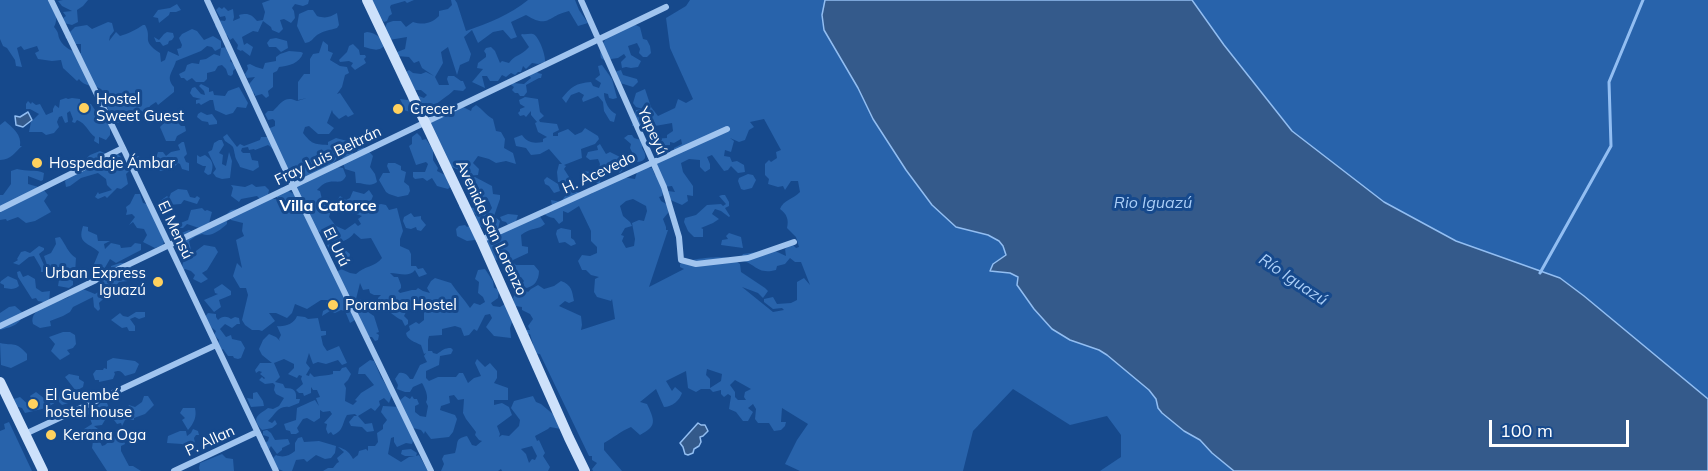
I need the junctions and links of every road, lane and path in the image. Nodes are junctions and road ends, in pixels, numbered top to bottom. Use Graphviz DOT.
graph roads {
  1 [pos="51,0"];
  2 [pos="207,0"];
  3 [pos="367,0"];
  4 [pos="581,0"];
  5 [pos="666,7"];
  6 [pos="598,39"];
  7 [pos="425,122"];
  8 [pos="727,129"];
  9 [pos="123,148"];
  10 [pos="653,162"];
  11 [pos="293,186"];
  12 [pos="0,209"];
  13 [pos="482,240"];
  14 [pos="794,242"];
  15 [pos="170,246"];
  16 [pos="0,326"];
  17 [pos="216,345"];
  18 [pos="0,382"];
  19 [pos="258,432"];
  20 [pos="25,434"];
  21 [pos="43,471"];
  22 [pos="174,471"];
  23 [pos="276,471"];
  24 [pos="432,471"];
  25 [pos="585,471"];
  1 -- 9 [label="street, El Mensú"];
  2 -- 11 [label="street, El Urú"];
  3 -- 7 [label="street, Avenida San Lorenzo"];
  4 -- 6 [label="street, Yapeyú"];
  5 -- 6 [label="street, Fray Luis Beltrán"];
  6 -- 7 [label="street, Fray Luis Beltrán"];
  6 -- 10 [label="street, Yapeyú"];
  7 -- 11 [label="street, Fray Luis Beltrán"];
  7 -- 13 [label="street, Avenida San Lorenzo"];
  8 -- 10 [label="street, H. Acevedo"];
  9 -- 12 [label="street"];
  9 -- 15 [label="street, El Mensú"];
  10 -- 13 [label="street, H. Acevedo"];
  10 -- 14 [label="street, Yapeyú"];
  11 -- 15 [label="street, Fray Luis Beltrán"];
  11 -- 24 [label="street, El Urú"];
  13 -- 25 [label="street, Avenida San Lorenzo"];
  15 -- 16 [label="street, Fray Luis Beltrán"];
  15 -- 17 [label="street, El Mensú"];
  17 -- 19 [label="street, El Mensú"];
  17 -- 20 [label="street"];
  18 -- 20 [label="street"];
  19 -- 22 [label="street, P. Allan"];
  19 -- 23 [label="street, El Mensú"];
  20 -- 21 [label="street"];
}
